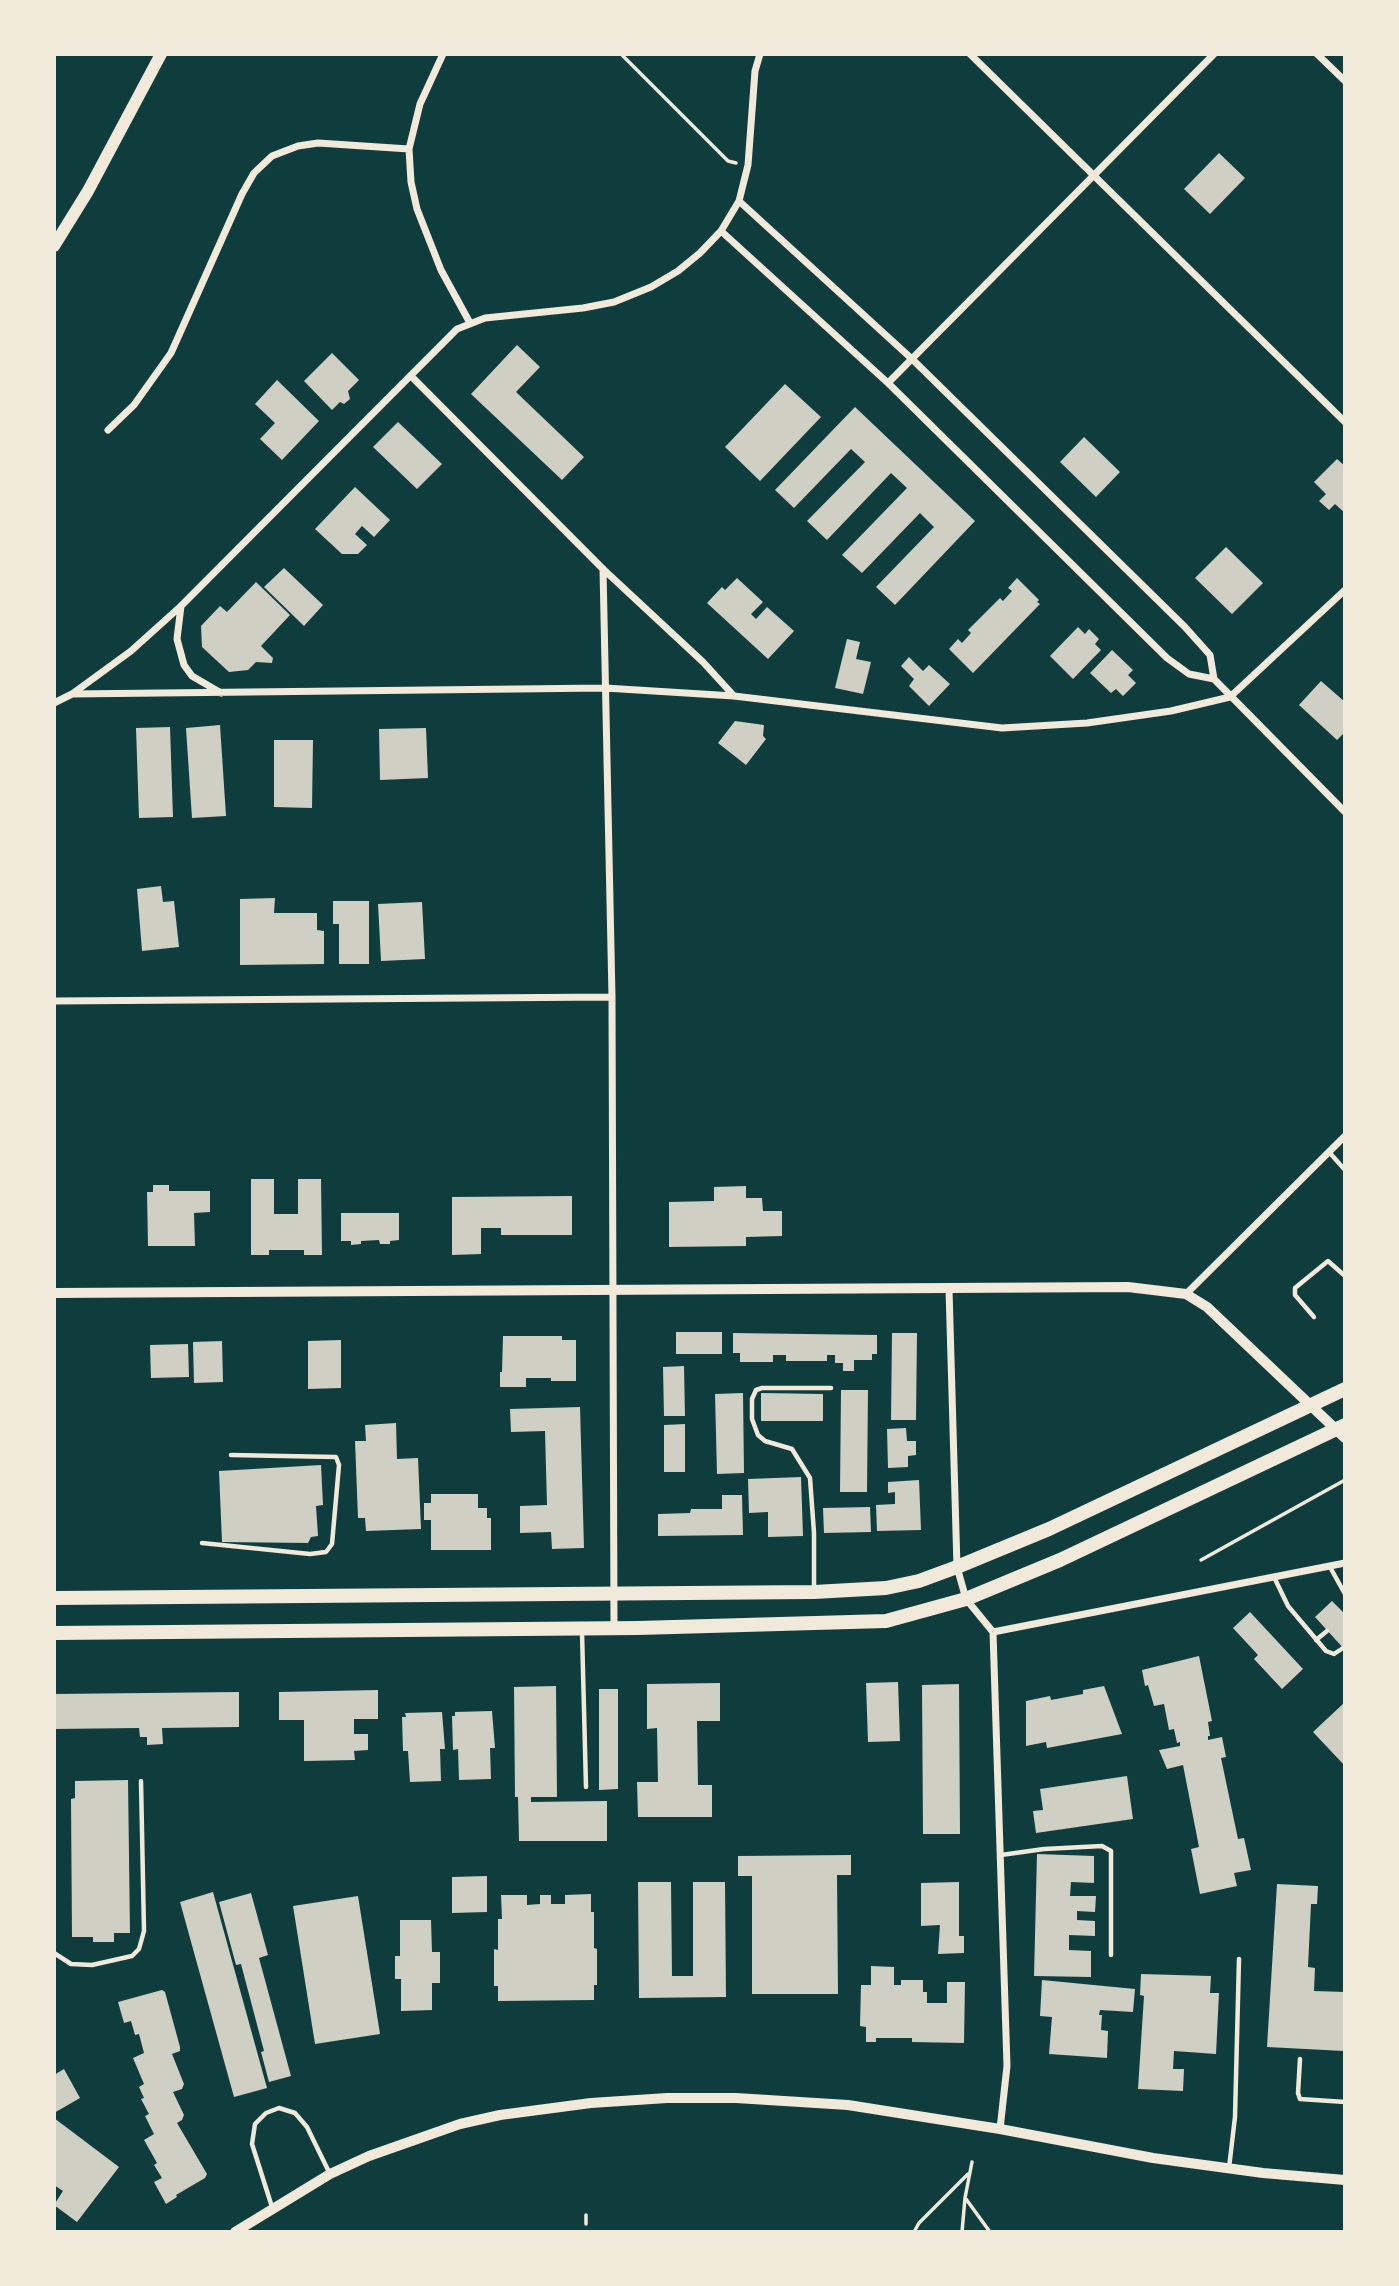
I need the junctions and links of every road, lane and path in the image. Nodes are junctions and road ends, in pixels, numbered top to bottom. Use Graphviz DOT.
graph roads {
  1 [pos="161,54"];
  2 [pos="443,54"];
  3 [pos="621,54"];
  4 [pos="760,54"];
  5 [pos="970,54"];
  6 [pos="1213,54"];
  7 [pos="1317,54"];
  8 [pos="1345,81"];
  9 [pos="409,149"];
  10 [pos="748,165"];
  11 [pos="1093,177"];
  12 [pos="739,201"];
  13 [pos="721,230"];
  14 [pos="54,246"];
  15 [pos="470,323"];
  16 [pos="912,359"];
  17 [pos="411,376"];
  18 [pos="888,383"];
  19 [pos="1345,422"];
  20 [pos="108,430"];
  21 [pos="603,569"];
  22 [pos="1345,590"];
  23 [pos="181,606"];
  24 [pos="1214,678"];
  25 [pos="605,688"];
  26 [pos="221,693"];
  27 [pos="72,694"];
  28 [pos="734,696"];
  29 [pos="1230,697"];
  30 [pos="54,704"];
  31 [pos="1345,812"];
  32 [pos="612,997"];
  33 [pos="54,1001"];
  34 [pos="1345,1136"];
  35 [pos="1329,1152"];
  36 [pos="1345,1170"];
  37 [pos="1345,1276"];
  38 [pos="614,1289"];
  39 [pos="949,1289"];
  40 [pos="54,1293"];
  41 [pos="1186,1294"];
  42 [pos="1314,1317"];
  43 [pos="831,1388"];
  44 [pos="1345,1389"];
  45 [pos="1311,1405"];
  46 [pos="1342,1431"];
  47 [pos="231,1455"];
  48 [pos="1345,1480"];
  49 [pos="202,1543"];
  50 [pos="1201,1560"];
  51 [pos="1345,1563"];
  52 [pos="957,1567"];
  53 [pos="1330,1567"];
  54 [pos="1274,1577"];
  55 [pos="814,1592"];
  56 [pos="1345,1594"];
  57 [pos="615,1595"];
  58 [pos="54,1598"];
  59 [pos="966,1599"];
  60 [pos="582,1627"];
  61 [pos="614,1627"];
  62 [pos="1327,1630"];
  63 [pos="993,1632"];
  64 [pos="54,1633"];
  65 [pos="1316,1640"];
  66 [pos="1343,1648"];
  67 [pos="141,1781"];
  68 [pos="586,1787"];
  69 [pos="1001,1855"];
  70 [pos="54,1953"];
  71 [pos="1111,1955"];
  72 [pos="1239,1959"];
  73 [pos="1300,2059"];
  74 [pos="1345,2102"];
  75 [pos="1000,2129"];
  76 [pos="972,2162"];
  77 [pos="1229,2169"];
  78 [pos="330,2174"];
  79 [pos="968,2174"];
  80 [pos="1345,2180"];
  81 [pos="965,2198"];
  82 [pos="272,2208"];
  83 [pos="586,2215"];
  84 [pos="586,2224"];
  85 [pos="235,2232"];
  86 [pos="914,2232"];
  87 [pos="962,2232"];
  88 [pos="990,2232"];
  1 -- 14 [label="main road"];
  2 -- 9 [label="street"];
  3 -- 10 [label="path"];
  4 -- 10 [label="street"];
  5 -- 11 [label="street"];
  6 -- 11 [label="street"];
  7 -- 8 [label="street"];
  9 -- 15 [label="street"];
  9 -- 20 [label="street"];
  10 -- 12 [label="street"];
  11 -- 16 [label="street"];
  11 -- 19 [label="street"];
  12 -- 13 [label="street"];
  12 -- 16 [label="street"];
  13 -- 15 [label="street"];
  13 -- 18 [label="street"];
  15 -- 17 [label="street"];
  16 -- 18 [label="street"];
  16 -- 24 [label="street"];
  17 -- 21 [label="street"];
  17 -- 23 [label="street"];
  18 -- 24 [label="street"];
  21 -- 25 [label="street"];
  21 -- 28 [label="street"];
  22 -- 29 [label="street"];
  23 -- 26 [label="street"];
  23 -- 27 [label="street"];
  24 -- 29 [label="street"];
  25 -- 26 [label="street"];
  25 -- 28 [label="street"];
  25 -- 32 [label="street"];
  26 -- 27 [label="street"];
  27 -- 30 [label="street"];
  28 -- 29 [label="street"];
  29 -- 31 [label="street"];
  32 -- 33 [label="street"];
  32 -- 38 [label="street"];
  34 -- 35 [label="street"];
  35 -- 36 [label="lane"];
  35 -- 41 [label="street"];
  37 -- 42 [label="lane"];
  38 -- 39 [label="street"];
  38 -- 40 [label="street"];
  38 -- 57 [label="street"];
  39 -- 41 [label="street"];
  39 -- 52 [label="street"];
  41 -- 45 [label="street"];
  43 -- 55 [label="lane"];
  44 -- 45 [label="main road"];
  45 -- 46 [label="street"];
  45 -- 52 [label="main road"];
  46 -- 59 [label="main road"];
  47 -- 49 [label="lane"];
  48 -- 50 [label="path"];
  51 -- 53 [label="street"];
  52 -- 55 [label="main road"];
  52 -- 59 [label="street"];
  53 -- 54 [label="street"];
  53 -- 56 [label="lane"];
  54 -- 63 [label="street"];
  54 -- 65 [label="lane"];
  55 -- 57 [label="main road"];
  57 -- 58 [label="main road"];
  57 -- 61 [label="street"];
  59 -- 61 [label="main road"];
  59 -- 63 [label="street"];
  60 -- 61 [label="main road"];
  60 -- 64 [label="main road"];
  60 -- 68 [label="lane"];
  62 -- 65 [label="lane"];
  63 -- 69 [label="street"];
  65 -- 66 [label="lane"];
  67 -- 70 [label="lane"];
  69 -- 71 [label="lane"];
  69 -- 75 [label="street"];
  72 -- 77 [label="lane"];
  73 -- 74 [label="lane"];
  75 -- 77 [label="street"];
  75 -- 78 [label="street"];
  76 -- 79 [label="path"];
  77 -- 80 [label="street"];
  78 -- 82 [label="street"];
  78 -- 82 [label="lane"];
  79 -- 81 [label="path"];
  79 -- 86 [label="path"];
  81 -- 87 [label="path"];
  81 -- 88 [label="path"];
  82 -- 85 [label="street"];
  83 -- 84 [label="path"];
}
